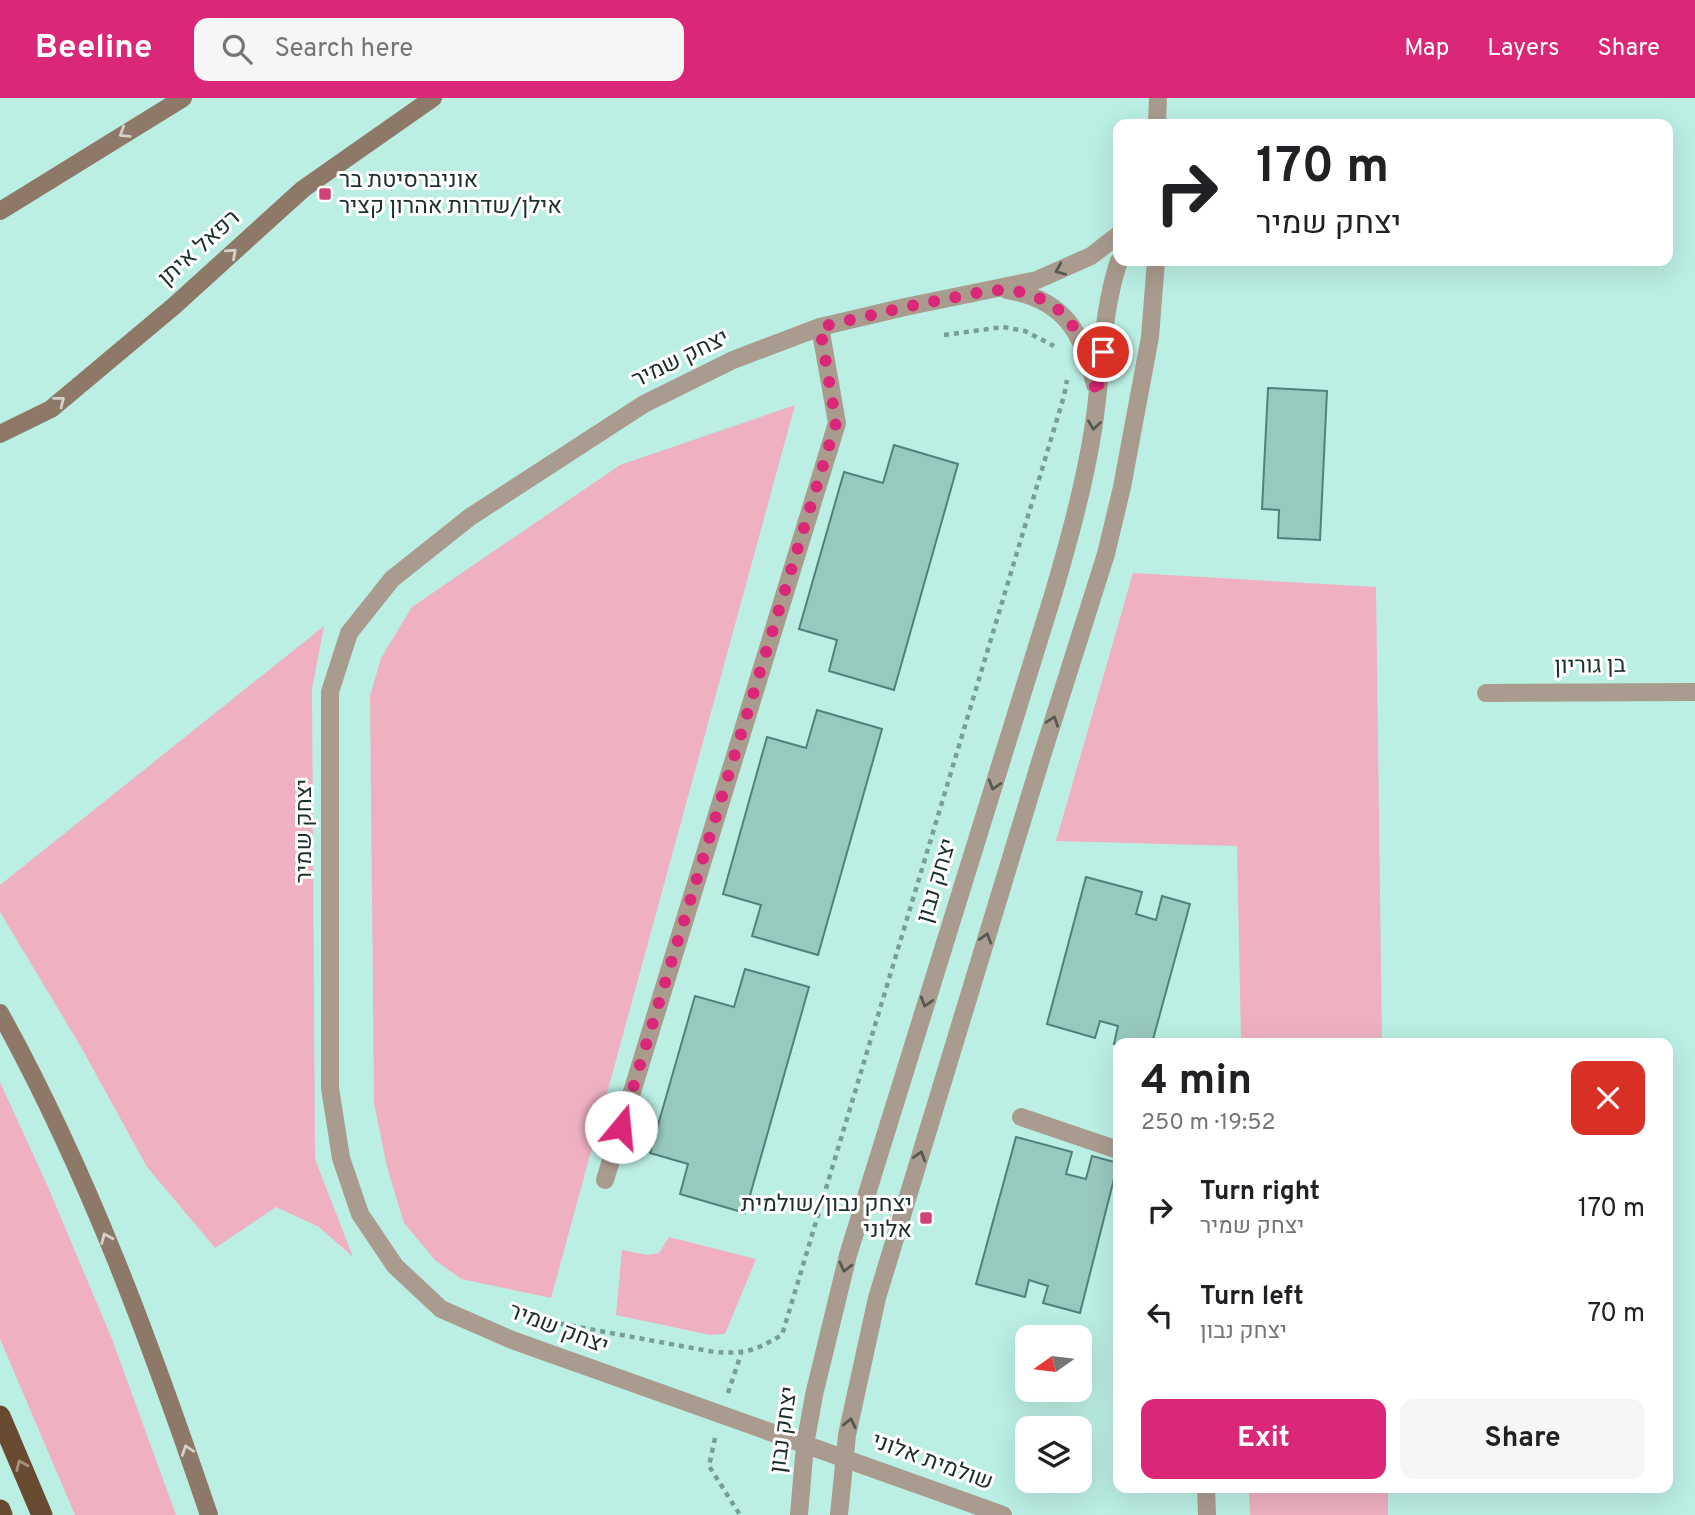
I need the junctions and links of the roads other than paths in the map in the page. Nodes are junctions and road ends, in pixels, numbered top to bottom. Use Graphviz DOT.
graph roads {
  1 [pos="183,98"];
  2 [pos="433,98"];
  3 [pos="1158,98"];
  4 [pos="1157,119"];
  5 [pos="0,211"];
  6 [pos="1113,239"];
  7 [pos="1118,266"];
  8 [pos="1156,266"];
  9 [pos="990,291"];
  10 [pos="820,327"];
  11 [pos="1097,396"];
  12 [pos="0,434"];
  13 [pos="1695,692"];
  14 [pos="1486,693"];
  15 [pos="0,1013"];
  16 [pos="1021,1117"];
  17 [pos="1113,1148"];
  18 [pos="605,1180"];
  19 [pos="0,1416"];
  20 [pos="806,1445"];
  21 [pos="845,1458"];
  22 [pos="1206,1493"];
  23 [pos="0,1510"];
  24 [pos="2,1515"];
  25 [pos="42,1515"];
  26 [pos="209,1515"];
  27 [pos="799,1515"];
  28 [pos="839,1515"];
  29 [pos="1003,1515"];
  30 [pos="1207,1515"];
  1 -- 5 [label="main road, one-way"];
  12 -- 2 [label="main road, רפאל איתן, one-way"];
  3 -- 4 [label="street"];
  6 -- 9 [label="street, יצחק שמיר, one-way"];
  7 -- 11 [label="street, יצחק נבון"];
  21 -- 8 [label="street, one-way"];
  9 -- 10 [label="street, יצחק שמיר"];
  9 -- 11 [label="street, יצחק שמיר"];
  10 -- 18 [label="street"];
  10 -- 20 [label="street, יצחק שמיר"];
  11 -- 20 [label="street, יצחק נבון, one-way"];
  13 -- 14 [label="street, בן גוריון"];
  26 -- 15 [label="main road, one-way"];
  16 -- 17 [label="street"];
  25 -- 19 [label="highway, one-way"];
  20 -- 21 [label="street, יצחק שמיר"];
  20 -- 27 [label="street, יצחק נבון"];
  21 -- 28 [label="street"];
  21 -- 29 [label="street, שולמית אלוני"];
  22 -- 30 [label="street"];
  23 -- 24 [label="highway"];
}
